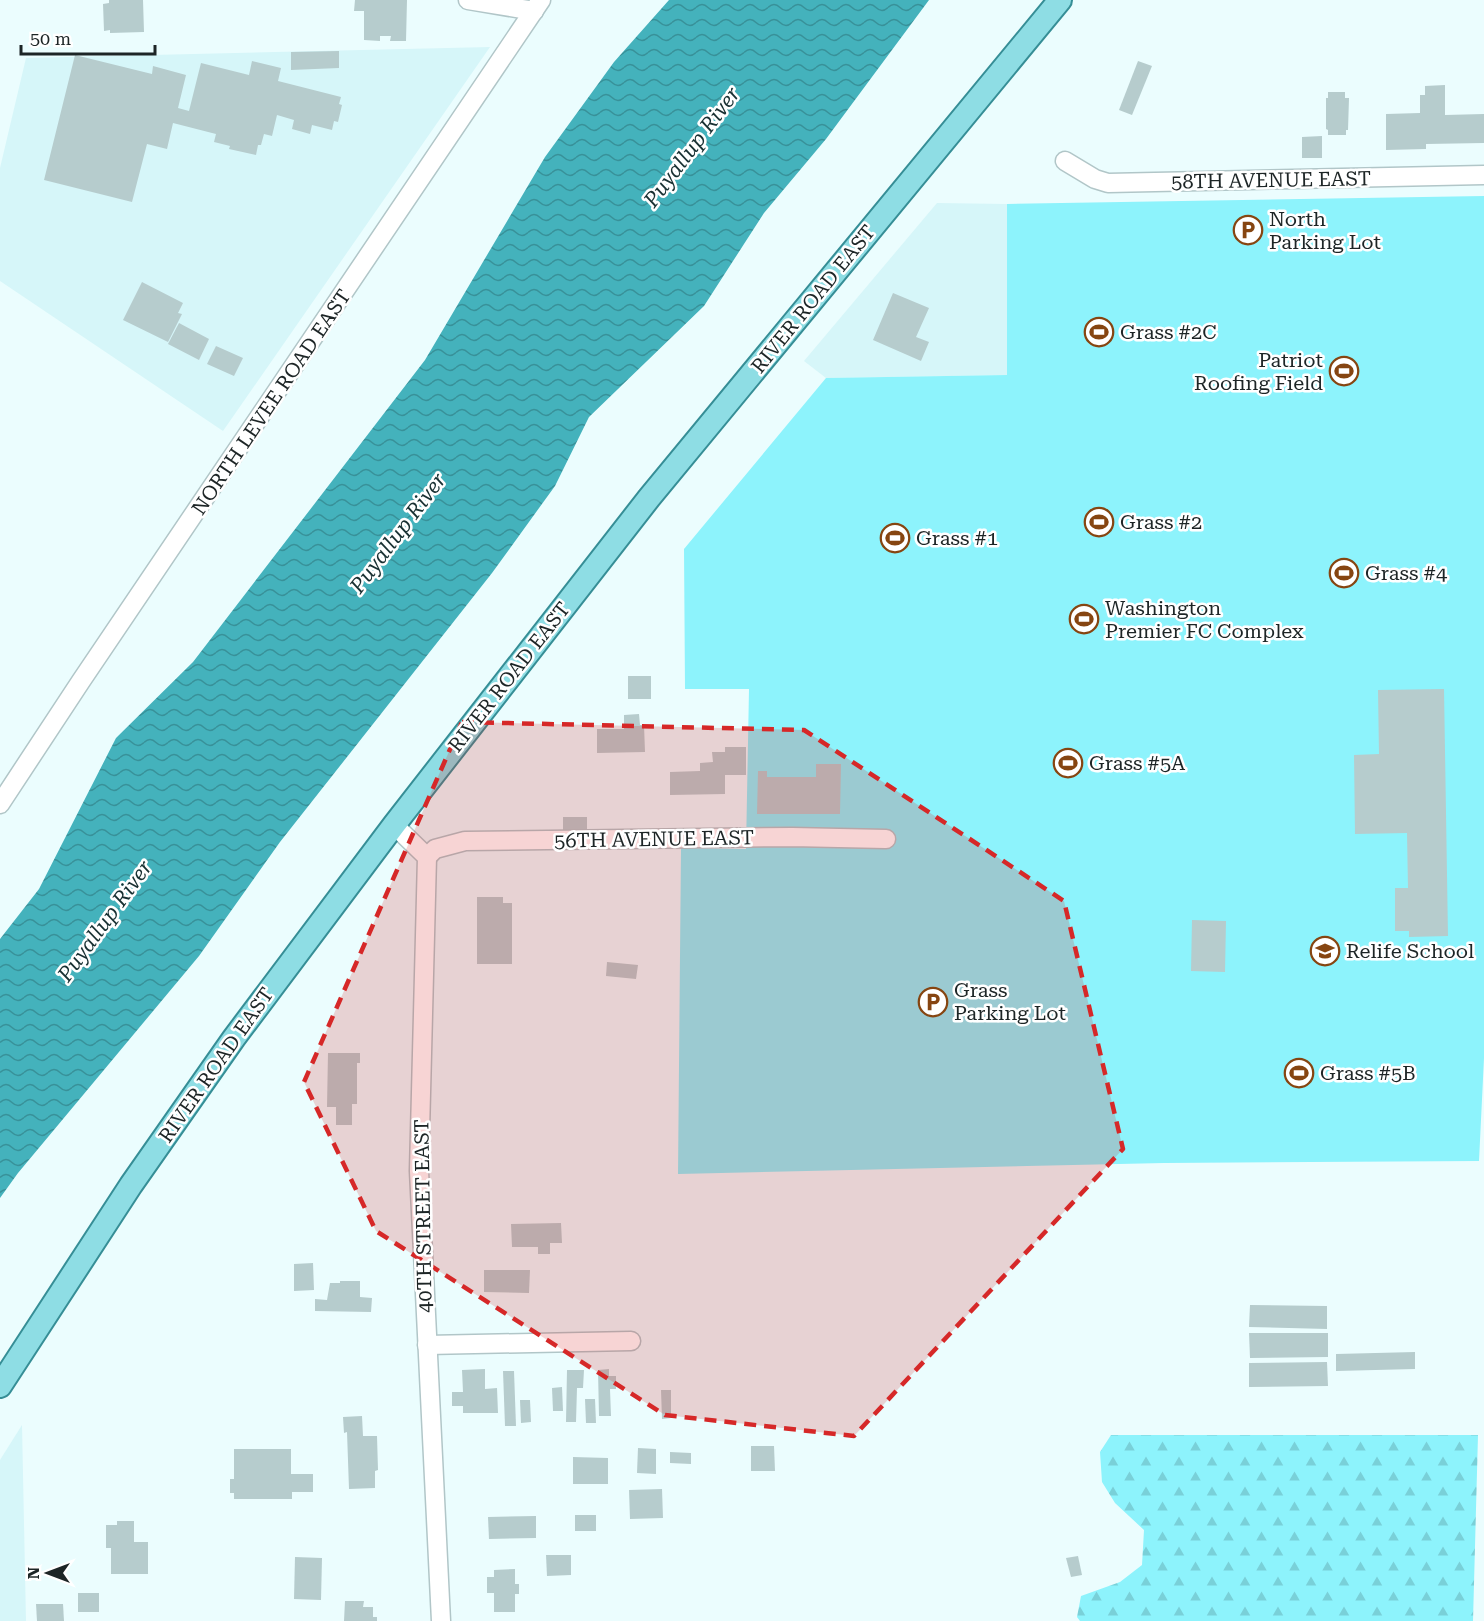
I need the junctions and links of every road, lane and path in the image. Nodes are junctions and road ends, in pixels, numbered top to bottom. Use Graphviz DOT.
graph roads {
  1 [pos="468,0"];
  2 [pos="1059,0"];
  3 [pos="538,5"];
  4 [pos="1065,161"];
  5 [pos="1484,175"];
  6 [pos="0,804"];
  7 [pos="394,825"];
  8 [pos="886,839"];
  9 [pos="427,857"];
  10 [pos="631,1341"];
  11 [pos="427,1345"];
  12 [pos="0,1386"];
  13 [pos="441,1621"];
  1 -- 3 [label="street"];
  2 -- 7 [label="main road, RIVER ROAD EAST"];
  3 -- 6 [label="street, NORTH LEVEE ROAD EAST"];
  4 -- 5 [label="street, 58TH AVENUE EAST"];
  7 -- 9 [label="street"];
  7 -- 12 [label="main road, RIVER ROAD EAST"];
  8 -- 9 [label="street, 56TH AVENUE EAST"];
  9 -- 11 [label="street, 40TH STREET EAST"];
  10 -- 11 [label="street"];
  11 -- 13 [label="street, 40TH STREET EAST"];
}
